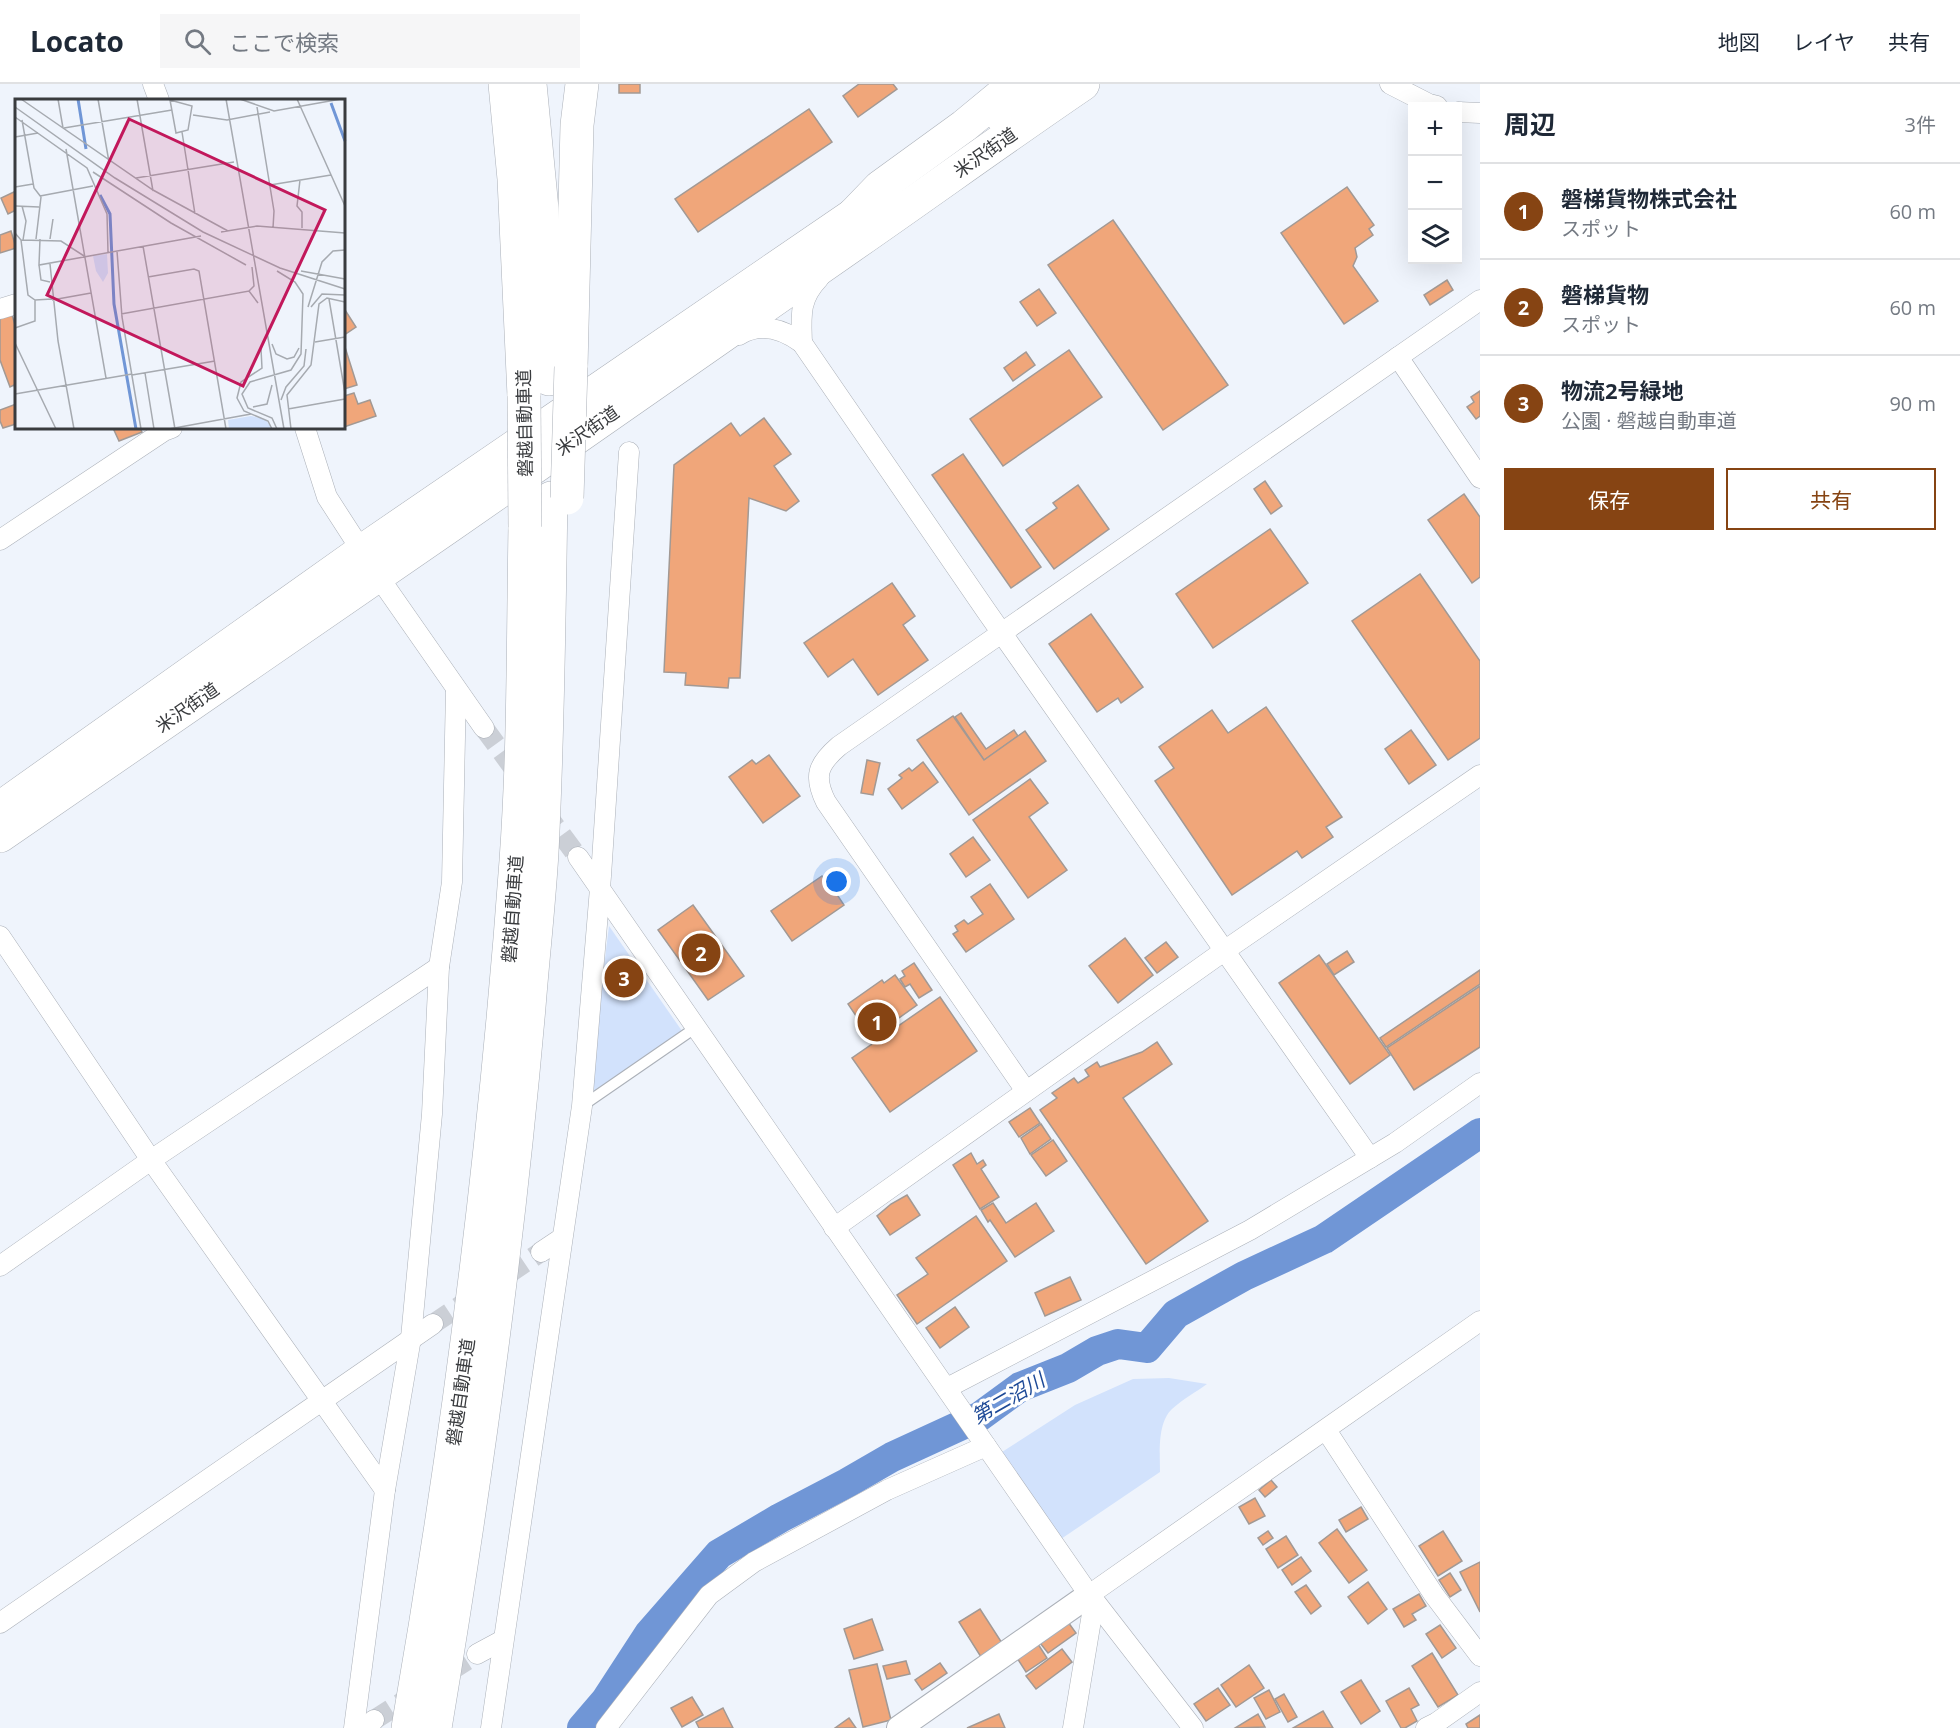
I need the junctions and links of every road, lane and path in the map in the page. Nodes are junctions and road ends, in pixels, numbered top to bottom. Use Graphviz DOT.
graph roads {
  1 [pos="153,84"];
  2 [pos="497,84"];
  3 [pos="505,84"];
  4 [pos="530,84"];
  5 [pos="582,84"];
  6 [pos="1015,84"];
  7 [pos="1042,84"];
  8 [pos="1083,84"];
  9 [pos="1390,84"];
  10 [pos="159,99"];
  11 [pos="1425,102"];
  12 [pos="1462,112"];
  13 [pos="1480,113"];
  14 [pos="514,179"];
  15 [pos="853,230"];
  16 [pos="1480,300"];
  17 [pos="15,304"];
  18 [pos="0,309"];
  19 [pos="802,343"];
  20 [pos="1398,357"];
  21 [pos="548,381"];
  22 [pos="624,404"];
  23 [pos="169,429"];
  24 [pos="305,429"];
  25 [pos="629,452"];
  26 [pos="1480,478"];
  27 [pos="0,540"];
  28 [pos="370,564"];
  29 [pos="1002,633"];
  30 [pos="456,688"];
  31 [pos="484,728"];
  32 [pos="1480,775"];
  33 [pos="0,808"];
  34 [pos="0,836"];
  35 [pos="578,857"];
  36 [pos="600,887"];
  37 [pos="0,936"];
  38 [pos="1224,951"];
  39 [pos="439,968"];
  40 [pos="699,1026"];
  41 [pos="1480,1083"];
  42 [pos="1026,1091"];
  43 [pos="582,1106"];
  44 [pos="1370,1158"];
  45 [pos="151,1160"];
  46 [pos="834,1228"];
  47 [pos="562,1238"];
  48 [pos="541,1252"];
  49 [pos="0,1266"];
  50 [pos="1480,1321"];
  51 [pos="433,1324"];
  52 [pos="411,1338"];
  53 [pos="947,1388"];
  54 [pos="323,1400"];
  55 [pos="1326,1430"];
  56 [pos="983,1441"];
  57 [pos="386,1490"];
  58 [pos="1092,1599"];
  59 [pos="0,1623"];
  60 [pos="503,1640"];
  61 [pos="477,1654"];
  62 [pos="1480,1656"];
  63 [pos="1480,1692"];
  64 [pos="354,1728"];
  65 [pos="408,1728"];
  66 [pos="435,1728"];
  67 [pos="491,1728"];
  68 [pos="606,1728"];
  69 [pos="899,1728"];
  70 [pos="1072,1728"];
  71 [pos="1193,1728"];
  72 [pos="1426,1728"];
  1 -- 10 [label="street"];
  2 -- 14 [label="highway"];
  3 -- 14 [label="highway, 磐越自動車道"];
  4 -- 21 [label="highway, 磐越自動車道"];
  5 -- 21 [label="highway"];
  6 -- 15 [label="highway"];
  7 -- 15 [label="highway, 米沢街道"];
  8 -- 15 [label="highway, 米沢街道"];
  9 -- 11 [label="street"];
  12 -- 13 [label="street"];
  14 -- 21 [label="highway, 磐越自動車道"];
  15 -- 19 [label="street"];
  15 -- 22 [label="highway, 米沢街道"];
  15 -- 28 [label="highway, 米沢街道"];
  16 -- 20 [label="street"];
  17 -- 18 [label="street"];
  19 -- 22 [label="street"];
  19 -- 29 [label="street"];
  20 -- 26 [label="street"];
  20 -- 29 [label="street"];
  21 -- 65 [label="highway, 磐越自動車道, bridge"];
  21 -- 66 [label="highway, 磐越自動車道"];
  22 -- 28 [label="highway, 米沢街道"];
  23 -- 27 [label="street"];
  24 -- 28 [label="street"];
  25 -- 36 [label="street"];
  28 -- 30 [label="street"];
  28 -- 33 [label="highway, 米沢街道"];
  28 -- 34 [label="highway, 米沢街道"];
  29 -- 38 [label="street"];
  29 -- 42 [label="street"];
  30 -- 31 [label="street"];
  30 -- 39 [label="street"];
  32 -- 38 [label="street"];
  35 -- 36 [label="street"];
  36 -- 40 [label="street"];
  36 -- 43 [label="street"];
  37 -- 45 [label="street"];
  38 -- 42 [label="street"];
  38 -- 44 [label="street"];
  39 -- 45 [label="street"];
  39 -- 52 [label="street"];
  40 -- 43 [label="lane"];
  40 -- 46 [label="street"];
  41 -- 44 [label="street"];
  42 -- 46 [label="street"];
  43 -- 47 [label="street"];
  44 -- 53 [label="street"];
  45 -- 49 [label="street"];
  45 -- 54 [label="street"];
  46 -- 53 [label="street"];
  47 -- 48 [label="street"];
  47 -- 60 [label="street"];
  50 -- 55 [label="street"];
  51 -- 52 [label="street"];
  52 -- 54 [label="street"];
  52 -- 57 [label="street"];
  53 -- 56 [label="street"];
  54 -- 57 [label="street"];
  54 -- 59 [label="street"];
  55 -- 58 [label="street"];
  55 -- 62 [label="street"];
  56 -- 58 [label="street"];
  56 -- 68 [label="street"];
  57 -- 64 [label="street"];
  58 -- 69 [label="street"];
  58 -- 70 [label="street"];
  58 -- 71 [label="street"];
  60 -- 61 [label="street"];
  60 -- 67 [label="street"];
  63 -- 72 [label="street"];
}
